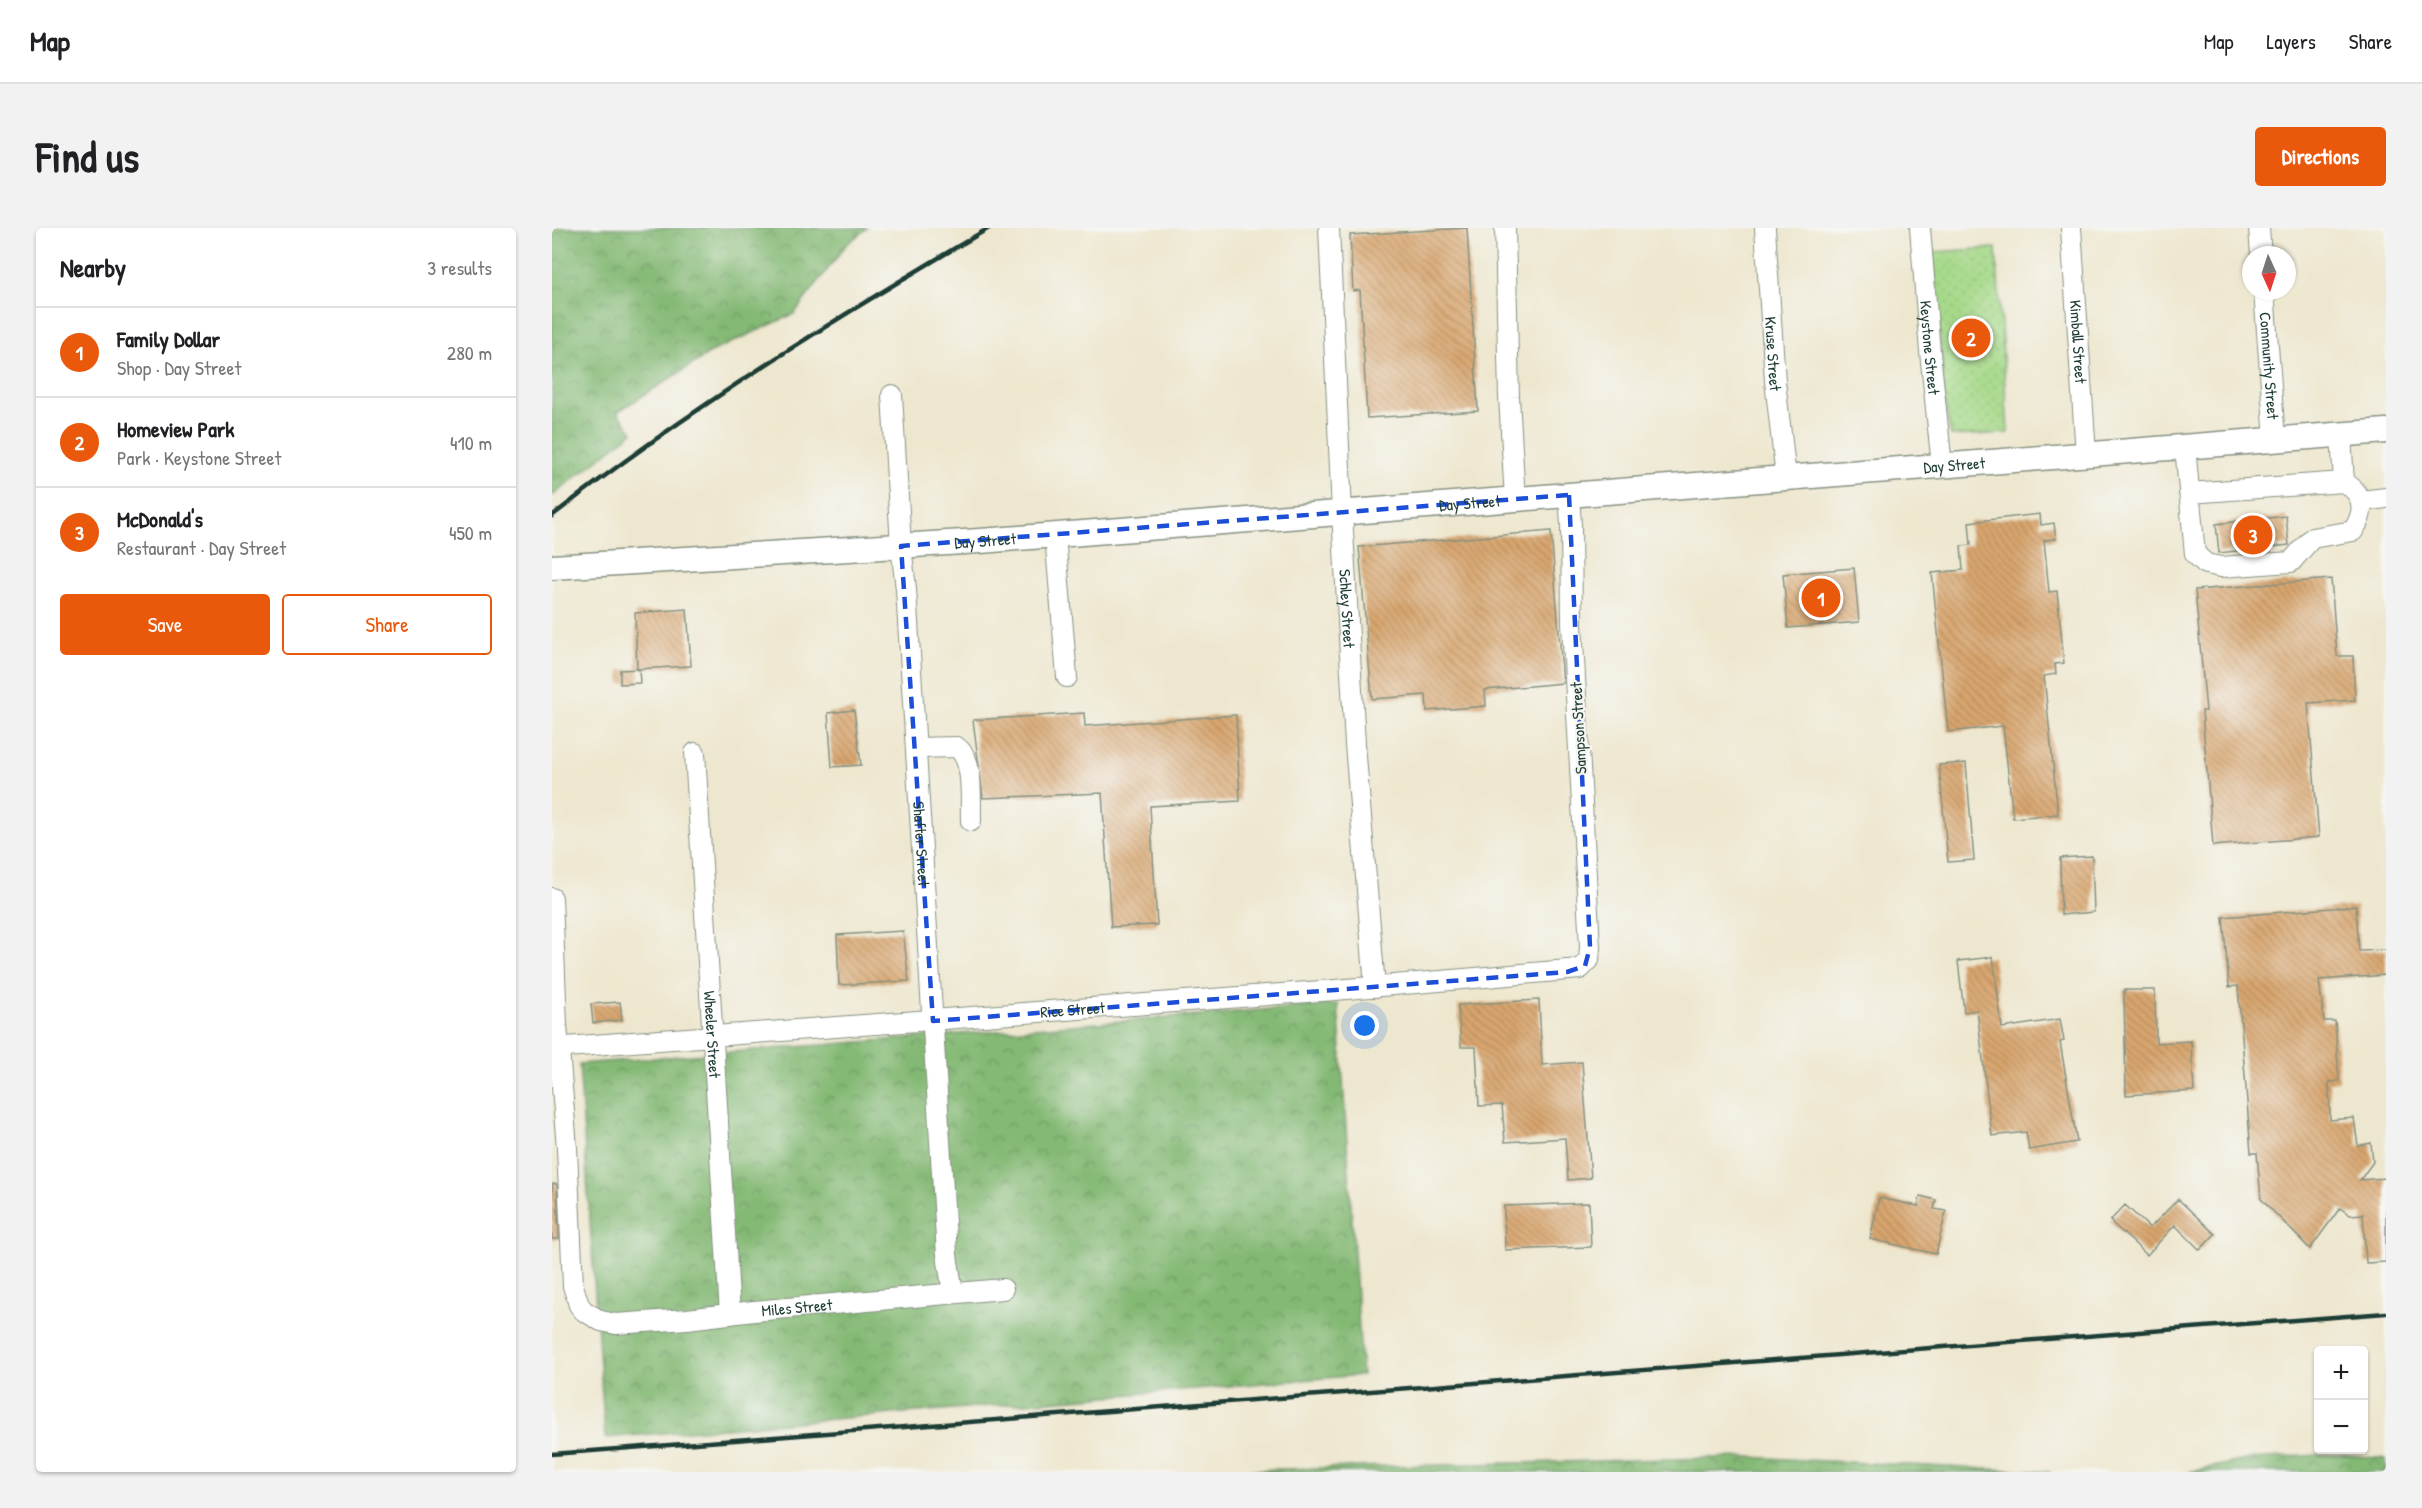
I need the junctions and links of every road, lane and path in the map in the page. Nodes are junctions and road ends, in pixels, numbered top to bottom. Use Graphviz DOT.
graph roads {
  1 [pos="1329,228"];
  2 [pos="1505,228"];
  3 [pos="1766,228"];
  4 [pos="1920,228"];
  5 [pos="2071,228"];
  6 [pos="2259,228"];
  7 [pos="2260,246"];
  8 [pos="2265,300"];
  9 [pos="892,395"];
  10 [pos="2386,431"];
  11 [pos="2341,435"];
  12 [pos="2275,440"];
  13 [pos="2185,447"];
  14 [pos="2086,454"];
  15 [pos="1942,466"];
  16 [pos="1786,478"];
  17 [pos="2344,482"];
  18 [pos="2257,489"];
  19 [pos="2189,493"];
  20 [pos="1569,495"];
  21 [pos="2386,498"];
  22 [pos="1515,500"];
  23 [pos="2361,501"];
  24 [pos="1342,513"];
  25 [pos="1055,535"];
  26 [pos="901,546"];
  27 [pos="2300,553"];
  28 [pos="558,566"];
  29 [pos="1067,677"];
  30 [pos="916,748"];
  31 [pos="695,753"];
  32 [pos="971,820"];
  33 [pos="552,898"];
  34 [pos="1589,960"];
  35 [pos="1375,987"];
  36 [pos="933,1021"];
  37 [pos="711,1036"];
  38 [pos="556,1048"];
  39 [pos="561,1255"];
  40 [pos="1004,1289"];
  41 [pos="952,1293"];
  42 [pos="730,1314"];
  1 -- 24 [label="street, Schley Street"];
  2 -- 22 [label="street"];
  3 -- 16 [label="street, Kruse Street"];
  4 -- 15 [label="street, Keystone Street"];
  5 -- 14 [label="street, Kimball Street"];
  6 -- 7 [label="street"];
  8 -- 12 [label="street, Community Street"];
  9 -- 26 [label="street, Shafter Street"];
  10 -- 11 [label="main road, Day Street"];
  11 -- 12 [label="main road, Day Street"];
  11 -- 17 [label="street"];
  12 -- 13 [label="main road, Day Street"];
  13 -- 14 [label="main road, Day Street"];
  13 -- 19 [label="street"];
  14 -- 15 [label="main road, Day Street"];
  15 -- 16 [label="main road, Day Street"];
  16 -- 20 [label="main road, Day Street"];
  17 -- 18 [label="street"];
  17 -- 23 [label="street"];
  18 -- 19 [label="street"];
  18 -- 27 [label="street"];
  19 -- 27 [label="street"];
  20 -- 22 [label="main road, Day Street"];
  20 -- 34 [label="street, Sampson Street"];
  21 -- 23 [label="street"];
  22 -- 24 [label="main road, Day Street"];
  23 -- 27 [label="street"];
  24 -- 25 [label="main road, Day Street"];
  24 -- 35 [label="street, Schley Street"];
  25 -- 26 [label="main road, Day Street"];
  25 -- 29 [label="street"];
  26 -- 28 [label="main road, Day Street"];
  26 -- 30 [label="street, Shafter Street"];
  30 -- 32 [label="street"];
  30 -- 36 [label="street, Shafter Street"];
  31 -- 37 [label="street, Wheeler Street"];
  33 -- 38 [label="street"];
  34 -- 35 [label="street, Rice Street"];
  35 -- 36 [label="street, Rice Street"];
  36 -- 37 [label="street, Rice Street"];
  36 -- 41 [label="street, Shafter Street"];
  37 -- 38 [label="street, Rice Street"];
  37 -- 42 [label="street, Wheeler Street"];
  38 -- 39 [label="street"];
  39 -- 42 [label="street, Miles Street"];
  40 -- 41 [label="street, Miles Street"];
  41 -- 42 [label="street, Miles Street"];
}
